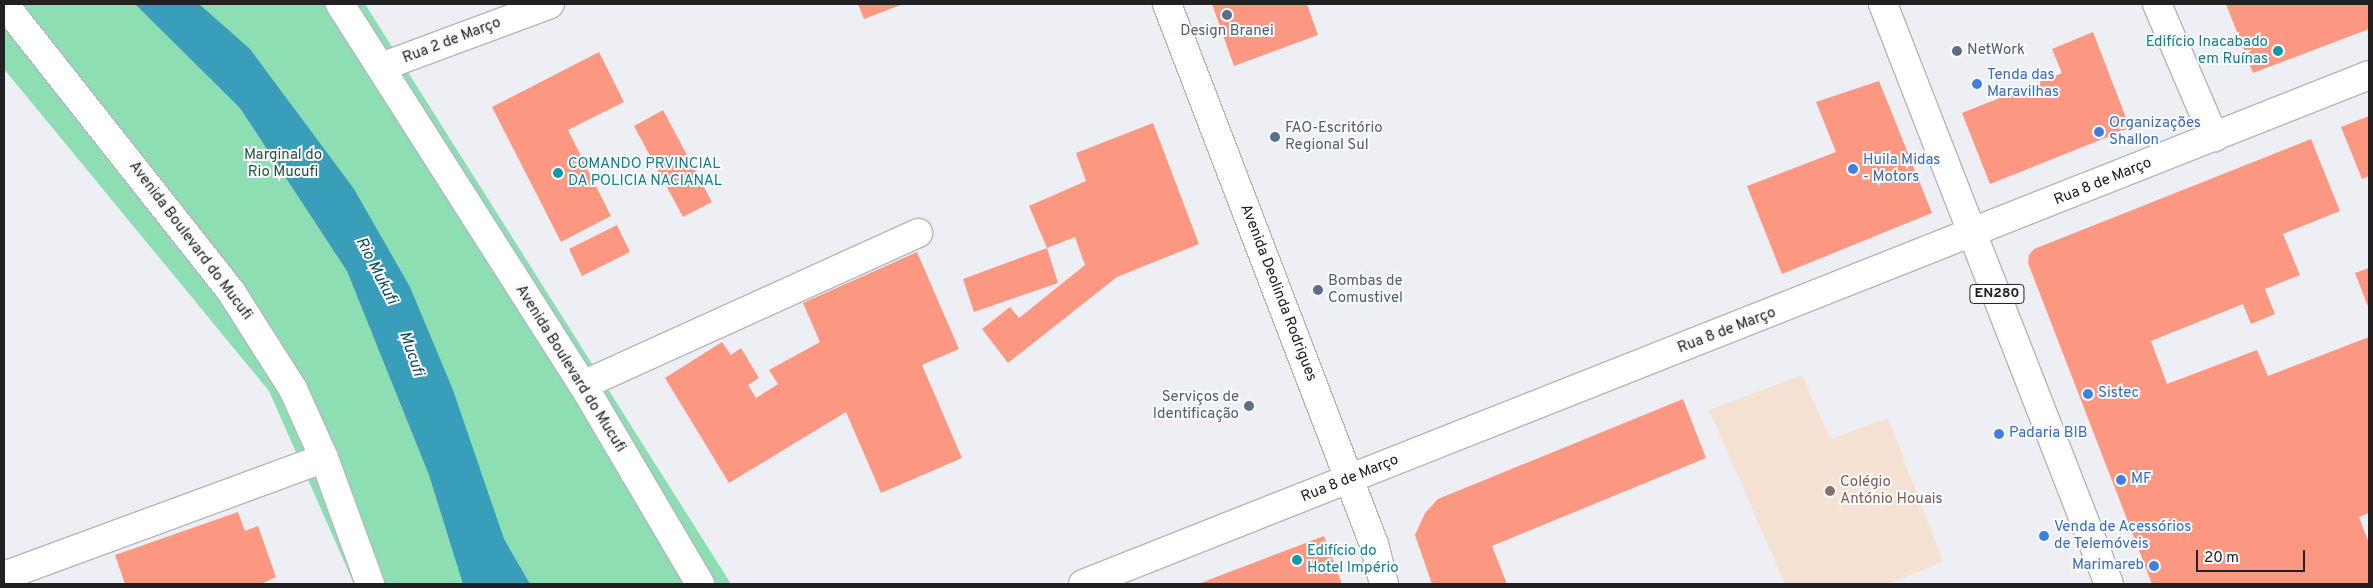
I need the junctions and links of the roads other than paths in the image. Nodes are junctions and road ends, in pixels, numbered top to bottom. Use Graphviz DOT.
graph roads {
  1 [pos="4,4"];
  2 [pos="340,4"];
  3 [pos="550,4"];
  4 [pos="1167,4"];
  5 [pos="1883,4"];
  6 [pos="2158,4"];
  7 [pos="381,67"];
  8 [pos="2369,75"];
  9 [pos="2214,137"];
  10 [pos="918,232"];
  11 [pos="1974,234"];
  12 [pos="583,385"];
  13 [pos="324,458"];
  14 [pos="1349,479"];
  15 [pos="4,576"];
  16 [pos="370,584"];
  17 [pos="700,584"];
  18 [pos="1083,584"];
  19 [pos="1384,584"];
  20 [pos="2110,584"];
  1 -- 13 [label="street, Avenida Boulevard do Mucufi"];
  2 -- 7 [label="street, Avenida Boulevard do Mucufi"];
  3 -- 7 [label="street, Rua 2 de Março"];
  4 -- 14 [label="street, Avenida Deolinda Rodrigues"];
  5 -- 11 [label="street, EN280"];
  6 -- 9 [label="street"];
  7 -- 12 [label="street, Avenida Boulevard do Mucufi"];
  8 -- 9 [label="street, Rua 8 de Março"];
  9 -- 11 [label="street, Rua 8 de Março"];
  10 -- 12 [label="street"];
  11 -- 14 [label="street, Rua 8 de Março"];
  11 -- 20 [label="street, EN280"];
  12 -- 17 [label="street, Avenida Boulevard do Mucufi"];
  13 -- 15 [label="street"];
  13 -- 16 [label="street, Avenida Boulevard do Mucufi"];
  14 -- 18 [label="street, Rua 8 de Março"];
  14 -- 19 [label="street, Avenida Deolinda Rodrigues"];
}
